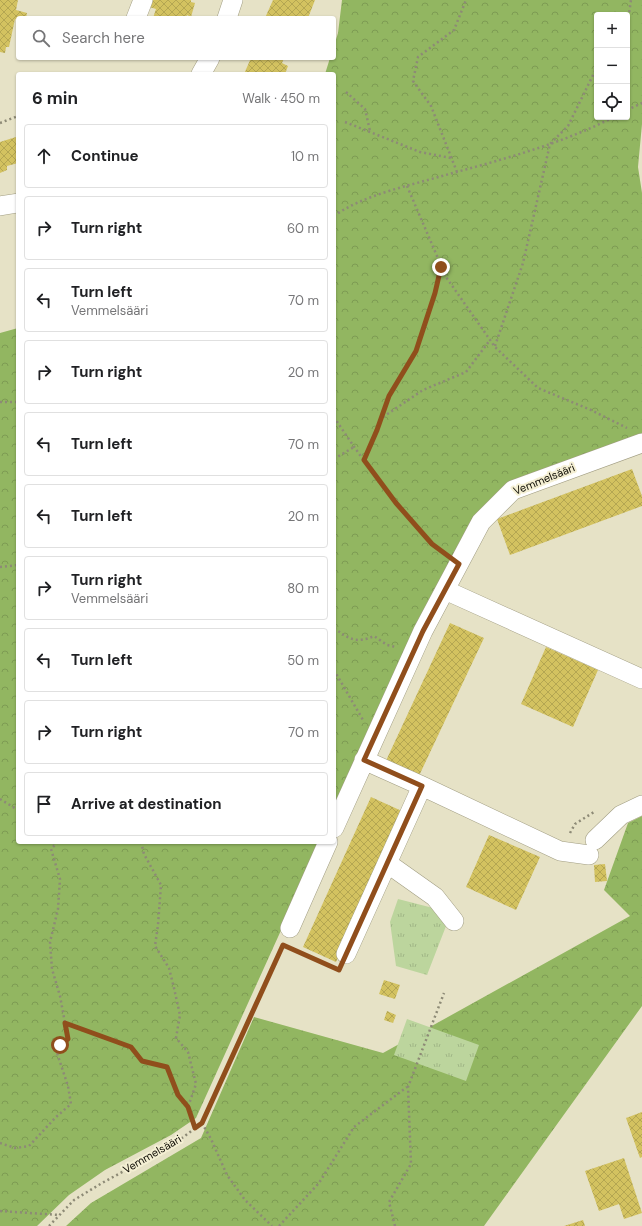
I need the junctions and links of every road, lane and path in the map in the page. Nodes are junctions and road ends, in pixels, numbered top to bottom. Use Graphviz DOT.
graph roads {
  1 [pos="143,0"];
  2 [pos="233,0"];
  3 [pos="466,0"];
  4 [pos="631,0"];
  5 [pos="629,12"];
  6 [pos="137,16"];
  7 [pos="228,16"];
  8 [pos="209,60"];
  9 [pos="202,72"];
  10 [pos="594,73"];
  11 [pos="346,92"];
  12 [pos="642,103"];
  13 [pos="630,109"];
  14 [pos="16,117"];
  15 [pos="608,120"];
  16 [pos="345,122"];
  17 [pos="0,123"];
  18 [pos="370,132"];
  19 [pos="550,144"];
  20 [pos="451,159"];
  21 [pos="457,172"];
  22 [pos="407,186"];
  23 [pos="16,203"];
  24 [pos="0,206"];
  25 [pos="336,215"];
  26 [pos="441,267"];
  27 [pos="490,340"];
  28 [pos="495,347"];
  29 [pos="0,402"];
  30 [pos="16,402"];
  31 [pos="381,418"];
  32 [pos="336,420"];
  33 [pos="629,428"];
  34 [pos="642,442"];
  35 [pos="354,447"];
  36 [pos="336,458"];
  37 [pos="364,460"];
  38 [pos="459,564"];
  39 [pos="16,565"];
  40 [pos="0,567"];
  41 [pos="445,590"];
  42 [pos="336,629"];
  43 [pos="414,651"];
  44 [pos="336,673"];
  45 [pos="642,679"];
  46 [pos="364,722"];
  47 [pos="364,760"];
  48 [pos="422,786"];
  49 [pos="0,799"];
  50 [pos="642,805"];
  51 [pos="16,809"];
  52 [pos="336,823"];
  53 [pos="52,844"];
  54 [pos="142,844"];
  55 [pos="327,844"];
  56 [pos="54,846"];
  57 [pos="387,863"];
  58 [pos="454,921"];
  59 [pos="286,936"];
  60 [pos="346,954"];
  61 [pos="444,993"];
  62 [pos="65,1023"];
  63 [pos="408,1087"];
  64 [pos="188,1107"];
  65 [pos="202,1123"];
  66 [pos="195,1128"];
  67 [pos="0,1143"];
  68 [pos="0,1211"];
  69 [pos="60,1215"];
  70 [pos="49,1226"];
  71 [pos="272,1226"];
  72 [pos="279,1226"];
  73 [pos="396,1226"];
  1 -- 6 [label="street"];
  2 -- 7 [label="street"];
  3 -- 20 [label="path"];
  4 -- 5 [label="path"];
  8 -- 9 [label="street"];
  10 -- 19 [label="path"];
  11 -- 18 [label="path"];
  12 -- 13 [label="path"];
  14 -- 17 [label="path"];
  15 -- 19 [label="path"];
  16 -- 18 [label="path"];
  18 -- 20 [label="path"];
  19 -- 21 [label="path"];
  19 -- 28 [label="path"];
  20 -- 21 [label="path"];
  21 -- 22 [label="path"];
  22 -- 25 [label="path"];
  22 -- 26 [label="path"];
  23 -- 24 [label="street"];
  26 -- 27 [label="path"];
  26 -- 31 [label="path"];
  27 -- 28 [label="path"];
  27 -- 31 [label="path"];
  28 -- 33 [label="path"];
  29 -- 30 [label="path"];
  31 -- 37 [label="path"];
  32 -- 35 [label="path"];
  34 -- 38 [label="street, Vemmelsääri"];
  35 -- 36 [label="path"];
  35 -- 37 [label="path"];
  37 -- 38 [label="path"];
  38 -- 41 [label="street, Vemmelsääri"];
  39 -- 40 [label="path"];
  41 -- 43 [label="street, Vemmelsääri"];
  41 -- 45 [label="street"];
  42 -- 43 [label="path"];
  43 -- 47 [label="street, Vemmelsääri"];
  44 -- 46 [label="path"];
  47 -- 48 [label="street"];
  47 -- 52 [label="street, Vemmelsääri"];
  48 -- 50 [label="street"];
  48 -- 57 [label="street"];
  49 -- 51 [label="path"];
  53 -- 56 [label="path"];
  54 -- 64 [label="path"];
  55 -- 59 [label="street"];
  56 -- 62 [label="path"];
  57 -- 58 [label="street"];
  57 -- 60 [label="street"];
  59 -- 60 [label="path"];
  59 -- 65 [label="path, Vemmelsääri"];
  61 -- 63 [label="path"];
  62 -- 64 [label="path"];
  62 -- 67 [label="path"];
  63 -- 72 [label="path"];
  63 -- 73 [label="path"];
  64 -- 66 [label="path"];
  65 -- 66 [label="path, Vemmelsääri"];
  65 -- 71 [label="path"];
  66 -- 69 [label="path, Vemmelsääri"];
  68 -- 69 [label="path"];
  69 -- 70 [label="path, Vemmelsääri"];
}
